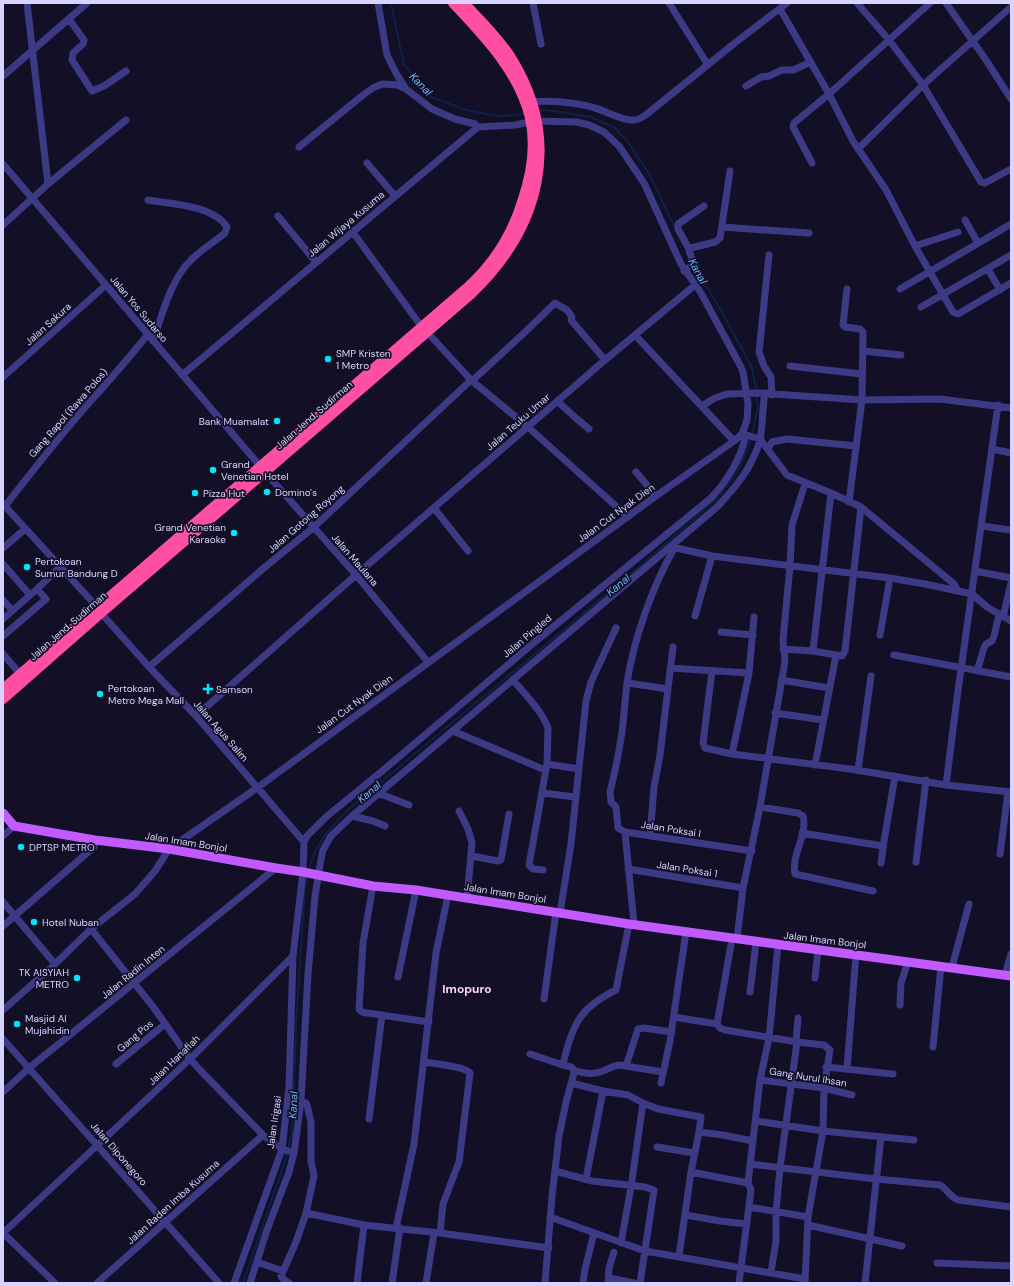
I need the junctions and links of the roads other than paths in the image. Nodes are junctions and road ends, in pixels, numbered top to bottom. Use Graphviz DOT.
graph roads {
  1 [pos="26,3"];
  2 [pos="87,3"];
  3 [pos="378,3"];
  4 [pos="453,3"];
  5 [pos="464,3"];
  6 [pos="533,3"];
  7 [pos="669,3"];
  8 [pos="787,3"];
  9 [pos="857,3"];
  10 [pos="930,3"];
  11 [pos="946,3"];
  12 [pos="1011,7"];
  13 [pos="780,9"];
  14 [pos="69,19"];
  15 [pos="889,40"];
  16 [pos="972,40"];
  17 [pos="541,44"];
  18 [pos="33,49"];
  19 [pos="810,62"];
  20 [pos="708,65"];
  21 [pos="126,71"];
  22 [pos="3,76"];
  23 [pos="922,85"];
  24 [pos="746,86"];
  25 [pos="406,89"];
  26 [pos="829,94"];
  27 [pos="1010,96"];
  28 [pos="531,112"];
  29 [pos="126,120"];
  30 [pos="478,126"];
  31 [pos="299,147"];
  32 [pos="858,149"];
  33 [pos="367,163"];
  34 [pos="812,163"];
  35 [pos="3,164"];
  36 [pos="1011,169"];
  37 [pos="730,171"];
  38 [pos="48,184"];
  39 [pos="395,196"];
  40 [pos="33,198"];
  41 [pos="148,200"];
  42 [pos="704,206"];
  43 [pos="278,216"];
  44 [pos="965,220"];
  45 [pos="1011,224"];
  46 [pos="3,225"];
  47 [pos="722,226"];
  48 [pos="352,231"];
  49 [pos="958,232"];
  50 [pos="809,233"];
  51 [pos="978,243"];
  52 [pos="916,246"];
  53 [pos="689,249"];
  54 [pos="769,255"];
  55 [pos="1011,255"];
  56 [pos="316,262"];
  57 [pos="988,268"];
  58 [pos="685,270"];
  59 [pos="930,271"];
  60 [pos="1011,283"];
  61 [pos="695,285"];
  62 [pos="106,286"];
  63 [pos="847,289"];
  64 [pos="900,289"];
  65 [pos="1000,290"];
  66 [pos="943,294"];
  67 [pos="921,307"];
  68 [pos="424,329"];
  69 [pos="148,334"];
  70 [pos="635,335"];
  71 [pos="153,341"];
  72 [pos="863,351"];
  73 [pos="901,355"];
  74 [pos="605,360"];
  75 [pos="790,366"];
  76 [pos="862,374"];
  77 [pos="182,375"];
  78 [pos="3,377"];
  79 [pos="472,380"];
  80 [pos="749,393"];
  81 [pos="762,393"];
  82 [pos="772,394"];
  83 [pos="862,400"];
  84 [pos="557,401"];
  85 [pos="702,406"];
  86 [pos="998,406"];
  87 [pos="1011,408"];
  88 [pos="528,427"];
  89 [pos="588,428"];
  90 [pos="745,435"];
  91 [pos="759,439"];
  92 [pos="734,441"];
  93 [pos="856,446"];
  94 [pos="768,449"];
  95 [pos="992,449"];
  96 [pos="1011,453"];
  97 [pos="262,469"];
  98 [pos="636,472"];
  99 [pos="805,484"];
  100 [pos="831,493"];
  101 [pos="656,496"];
  102 [pos="849,502"];
  103 [pos="4,505"];
  104 [pos="861,507"];
  105 [pos="434,508"];
  106 [pos="628,517"];
  107 [pos="982,526"];
  108 [pos="314,527"];
  109 [pos="25,529"];
  110 [pos="1011,530"];
  111 [pos="672,547"];
  112 [pos="3,548"];
  113 [pos="468,551"];
  114 [pos="712,556"];
  115 [pos="3,564"];
  116 [pos="790,566"];
  117 [pos="60,567"];
  118 [pos="822,569"];
  119 [pos="975,571"];
  120 [pos="356,575"];
  121 [pos="853,575"];
  122 [pos="890,578"];
  123 [pos="1011,578"];
  124 [pos="1011,583"];
  125 [pos="37,589"];
  126 [pos="958,591"];
  127 [pos="972,594"];
  128 [pos="30,595"];
  129 [pos="3,600"];
  130 [pos="12,610"];
  131 [pos="99,610"];
  132 [pos="695,616"];
  133 [pos="1001,616"];
  134 [pos="754,617"];
  135 [pos="3,619"];
  136 [pos="1011,621"];
  137 [pos="616,628"];
  138 [pos="721,632"];
  139 [pos="753,635"];
  140 [pos="880,635"];
  141 [pos="3,636"];
  142 [pos="672,647"];
  143 [pos="783,649"];
  144 [pos="813,651"];
  145 [pos="3,654"];
  146 [pos="836,655"];
  147 [pos="894,655"];
  148 [pos="428,662"];
  149 [pos="150,667"];
  150 [pos="670,668"];
  151 [pos="961,668"];
  152 [pos="712,671"];
  153 [pos="977,671"];
  154 [pos="749,673"];
  155 [pos="20,674"];
  156 [pos="871,676"];
  157 [pos="1011,677"];
  158 [pos="513,680"];
  159 [pos="781,680"];
  160 [pos="628,683"];
  161 [pos="829,688"];
  162 [pos="3,689"];
  163 [pos="668,689"];
  164 [pos="3,699"];
  165 [pos="775,713"];
  166 [pos="196,716"];
  167 [pos="823,720"];
  168 [pos="453,731"];
  169 [pos="732,754"];
  170 [pos="769,758"];
  171 [pos="815,765"];
  172 [pos="546,767"];
  173 [pos="579,769"];
  174 [pos="858,770"];
  175 [pos="895,776"];
  176 [pos="926,780"];
  177 [pos="946,785"];
  178 [pos="257,788"];
  179 [pos="1009,792"];
  180 [pos="542,793"];
  181 [pos="378,794"];
  182 [pos="575,797"];
  183 [pos="409,805"];
  184 [pos="760,807"];
  185 [pos="459,811"];
  186 [pos="3,813"];
  187 [pos="509,814"];
  188 [pos="352,816"];
  189 [pos="14,826"];
  190 [pos="385,826"];
  191 [pos="625,832"];
  192 [pos="802,833"];
  193 [pos="3,836"];
  194 [pos="650,836"];
  195 [pos="95,840"];
  196 [pos="304,842"];
  197 [pos="883,846"];
  198 [pos="169,849"];
  199 [pos="752,851"];
  200 [pos="1000,854"];
  201 [pos="472,856"];
  202 [pos="916,862"];
  203 [pos="881,863"];
  204 [pos="276,868"];
  205 [pos="628,869"];
  206 [pos="543,870"];
  207 [pos="303,872"];
  208 [pos="317,875"];
  209 [pos="373,886"];
  210 [pos="743,888"];
  211 [pos="416,890"];
  212 [pos="872,891"];
  213 [pos="448,895"];
  214 [pos="468,898"];
  215 [pos="3,902"];
  216 [pos="969,904"];
  217 [pos="558,913"];
  218 [pos="15,916"];
  219 [pos="632,924"];
  220 [pos="3,926"];
  221 [pos="91,929"];
  222 [pos="686,932"];
  223 [pos="735,939"];
  224 [pos="756,942"];
  225 [pos="778,945"];
  226 [pos="818,950"];
  227 [pos="856,954"];
  228 [pos="1011,954"];
  229 [pos="293,956"];
  230 [pos="908,962"];
  231 [pos="55,964"];
  232 [pos="941,966"];
  233 [pos="952,967"];
  234 [pos="1008,975"];
  235 [pos="398,977"];
  236 [pos="815,978"];
  237 [pos="135,983"];
  238 [pos="750,992"];
  239 [pos="544,999"];
  240 [pos="900,1005"];
  241 [pos="3,1010"];
  242 [pos="382,1015"];
  243 [pos="674,1017"];
  244 [pos="798,1018"];
  245 [pos="429,1022"];
  246 [pos="165,1024"];
  247 [pos="717,1024"];
  248 [pos="672,1032"];
  249 [pos="769,1038"];
  250 [pos="3,1039"];
  251 [pos="796,1042"];
  252 [pos="932,1047"];
  253 [pos="530,1054"];
  254 [pos="190,1059"];
  255 [pos="424,1062"];
  256 [pos="116,1064"];
  257 [pos="563,1065"];
  258 [pos="626,1066"];
  259 [pos="826,1067"];
  260 [pos="29,1068"];
  261 [pos="574,1070"];
  262 [pos="847,1070"];
  263 [pos="663,1072"];
  264 [pos="893,1074"];
  265 [pos="760,1080"];
  266 [pos="571,1082"];
  267 [pos="661,1083"];
  268 [pos="792,1084"];
  269 [pos="824,1088"];
  270 [pos="603,1091"];
  271 [pos="3,1092"];
  272 [pos="852,1094"];
  273 [pos="301,1101"];
  274 [pos="643,1103"];
  275 [pos="369,1120"];
  276 [pos="756,1121"];
  277 [pos="786,1126"];
  278 [pos="823,1131"];
  279 [pos="699,1132"];
  280 [pos="263,1135"];
  281 [pos="881,1137"];
  282 [pos="914,1140"];
  283 [pos="753,1141"];
  284 [pos="98,1145"];
  285 [pos="657,1147"];
  286 [pos="283,1149"];
  287 [pos="294,1152"];
  288 [pos="694,1153"];
  289 [pos="750,1164"];
  290 [pos="780,1168"];
  291 [pos="555,1171"];
  292 [pos="691,1172"];
  293 [pos="815,1172"];
  294 [pos="586,1179"];
  295 [pos="876,1179"];
  296 [pos="748,1183"];
  297 [pos="631,1187"];
  298 [pos="749,1207"];
  299 [pos="1011,1207"];
  300 [pos="776,1212"];
  301 [pos="306,1214"];
  302 [pos="686,1215"];
  303 [pos="550,1217"];
  304 [pos="808,1221"];
  305 [pos="165,1222"];
  306 [pos="747,1224"];
  307 [pos="364,1225"];
  308 [pos="398,1228"];
  309 [pos="3,1233"];
  310 [pos="437,1233"];
  311 [pos="594,1233"];
  312 [pos="869,1239"];
  313 [pos="621,1243"];
  314 [pos="902,1246"];
  315 [pos="549,1248"];
  316 [pos="644,1251"];
  317 [pos="614,1252"];
  318 [pos="680,1256"];
  319 [pos="257,1262"];
  320 [pos="937,1263"];
  321 [pos="1011,1266"];
  322 [pos="741,1267"];
  323 [pos="283,1271"];
  324 [pos="771,1272"];
  325 [pos="609,1281"];
  326 [pos="805,1281"];
  327 [pos="55,1283"];
  328 [pos="97,1283"];
  329 [pos="219,1283"];
  330 [pos="234,1283"];
  331 [pos="250,1283"];
  332 [pos="289,1283"];
  333 [pos="358,1283"];
  334 [pos="392,1283"];
  335 [pos="426,1283"];
  336 [pos="545,1283"];
  337 [pos="583,1283"];
  338 [pos="634,1283"];
  339 [pos="640,1283"];
  340 [pos="739,1283"];
  341 [pos="865,1283"];
  1 -- 18 [label="street"];
  2 -- 14 [label="street"];
  3 -- 25 [label="street"];
  4 -- 28 [label="highway"];
  5 -- 28 [label="highway"];
  6 -- 17 [label="street"];
  7 -- 20 [label="street"];
  8 -- 13 [label="street"];
  9 -- 15 [label="street"];
  10 -- 15 [label="street"];
  11 -- 16 [label="street"];
  12 -- 16 [label="street"];
  13 -- 19 [label="street"];
  13 -- 20 [label="street"];
  14 -- 18 [label="street"];
  14 -- 21 [label="street"];
  15 -- 23 [label="street"];
  15 -- 26 [label="street"];
  16 -- 23 [label="street"];
  16 -- 27 [label="street"];
  18 -- 22 [label="street"];
  18 -- 38 [label="street"];
  19 -- 24 [label="street"];
  19 -- 26 [label="street"];
  20 -- 28 [label="street"];
  23 -- 32 [label="street"];
  23 -- 36 [label="street"];
  25 -- 30 [label="street"];
  25 -- 31 [label="street"];
  26 -- 32 [label="street"];
  26 -- 34 [label="street"];
  28 -- 30 [label="street"];
  28 -- 58 [label="street"];
  28 -- 68 [label="highway, Jalan Jend. Sudirman"];
  29 -- 38 [label="street"];
  30 -- 39 [label="street, Jalan Wijaya Kusuma"];
  32 -- 52 [label="street"];
  33 -- 39 [label="street"];
  35 -- 40 [label="street, Jalan Yos Sudarso"];
  37 -- 47 [label="street"];
  38 -- 40 [label="street"];
  39 -- 48 [label="street, Jalan Wijaya Kusuma"];
  40 -- 46 [label="street"];
  40 -- 62 [label="street, Jalan Yos Sudarso"];
  41 -- 71 [label="street"];
  42 -- 53 [label="street"];
  43 -- 56 [label="street"];
  44 -- 51 [label="street"];
  45 -- 51 [label="street"];
  47 -- 50 [label="street"];
  47 -- 53 [label="street"];
  48 -- 56 [label="street, Jalan Wijaya Kusuma"];
  48 -- 68 [label="street"];
  49 -- 52 [label="street"];
  51 -- 59 [label="street"];
  52 -- 59 [label="street"];
  53 -- 58 [label="street"];
  54 -- 82 [label="street"];
  55 -- 57 [label="street"];
  56 -- 77 [label="street, Jalan Wijaya Kusuma"];
  57 -- 65 [label="street"];
  57 -- 66 [label="street"];
  58 -- 61 [label="street"];
  59 -- 64 [label="street"];
  59 -- 66 [label="street"];
  60 -- 65 [label="street"];
  61 -- 70 [label="street, Jalan Teuku Umar"];
  61 -- 80 [label="street"];
  62 -- 69 [label="street, Jalan Yos Sudarso"];
  62 -- 78 [label="street, Jalan Sakura"];
  63 -- 72 [label="street"];
  65 -- 66 [label="street"];
  66 -- 67 [label="street"];
  68 -- 79 [label="street"];
  68 -- 97 [label="highway, Jalan Jend. Sudirman"];
  69 -- 71 [label="street, Jalan Yos Sudarso"];
  69 -- 103 [label="street, Gang Rapol (Rawa Polos)"];
  70 -- 74 [label="street, Jalan Teuku Umar"];
  70 -- 85 [label="street"];
  71 -- 77 [label="street, Jalan Yos Sudarso"];
  72 -- 73 [label="street"];
  72 -- 76 [label="street"];
  74 -- 79 [label="street, Jalan Gotong Royong"];
  74 -- 84 [label="street, Jalan Teuku Umar"];
  75 -- 76 [label="street"];
  76 -- 83 [label="street"];
  77 -- 97 [label="street, Jalan Yos Sudarso"];
  79 -- 88 [label="street"];
  79 -- 108 [label="street, Jalan Gotong Royong"];
  80 -- 81 [label="street"];
  80 -- 85 [label="street"];
  80 -- 90 [label="street"];
  81 -- 82 [label="street"];
  81 -- 91 [label="street"];
  82 -- 83 [label="street"];
  83 -- 86 [label="street"];
  83 -- 93 [label="street"];
  84 -- 88 [label="street, Jalan Teuku Umar"];
  84 -- 89 [label="street"];
  85 -- 92 [label="street"];
  86 -- 87 [label="street"];
  86 -- 95 [label="street"];
  88 -- 105 [label="street, Jalan Teuku Umar"];
  88 -- 106 [label="street"];
  90 -- 91 [label="street"];
  90 -- 92 [label="street, Jalan Cut Nyak Dien"];
  90 -- 196 [label="street, Jalan Pingled"];
  91 -- 94 [label="street"];
  91 -- 111 [label="street"];
  92 -- 101 [label="street, Jalan Cut Nyak Dien"];
  93 -- 94 [label="street"];
  93 -- 102 [label="street"];
  94 -- 99 [label="street"];
  95 -- 96 [label="street"];
  95 -- 107 [label="street"];
  97 -- 108 [label="street, Jalan Maulana"];
  97 -- 131 [label="highway, Jalan Jend. Sudirman"];
  98 -- 101 [label="street"];
  99 -- 100 [label="street"];
  99 -- 116 [label="street"];
  100 -- 102 [label="street"];
  100 -- 118 [label="street"];
  101 -- 106 [label="street, Jalan Cut Nyak Dien"];
  102 -- 104 [label="street"];
  103 -- 109 [label="street, Jalan Agus Salim"];
  104 -- 121 [label="street"];
  104 -- 126 [label="street"];
  105 -- 113 [label="street"];
  105 -- 120 [label="street, Jalan Teuku Umar"];
  106 -- 148 [label="street, Jalan Cut Nyak Dien"];
  107 -- 110 [label="street"];
  107 -- 119 [label="street"];
  108 -- 120 [label="street, Jalan Maulana"];
  108 -- 149 [label="street, Jalan Gotong Royong"];
  109 -- 112 [label="street"];
  109 -- 117 [label="street, Jalan Agus Salim"];
  111 -- 114 [label="street"];
  111 -- 158 [label="street"];
  111 -- 160 [label="street"];
  114 -- 116 [label="street"];
  114 -- 132 [label="street"];
  115 -- 128 [label="street"];
  116 -- 118 [label="street"];
  116 -- 143 [label="street"];
  117 -- 125 [label="street"];
  117 -- 131 [label="street, Jalan Agus Salim"];
  118 -- 121 [label="street"];
  118 -- 144 [label="street"];
  119 -- 123 [label="street"];
  119 -- 127 [label="street"];
  120 -- 148 [label="street, Jalan Maulana"];
  120 -- 166 [label="street, Jalan Teuku Umar"];
  121 -- 122 [label="street"];
  121 -- 146 [label="street"];
  122 -- 126 [label="street"];
  122 -- 140 [label="street"];
  124 -- 133 [label="street"];
  125 -- 128 [label="street"];
  125 -- 141 [label="street"];
  126 -- 127 [label="street"];
  127 -- 133 [label="street"];
  127 -- 151 [label="street"];
  128 -- 130 [label="street"];
  129 -- 130 [label="street"];
  130 -- 135 [label="street"];
  131 -- 149 [label="street, Jalan Agus Salim"];
  131 -- 155 [label="highway, Jalan Jend. Sudirman"];
  131 -- 164 [label="highway, Jalan Jend. Sudirman"];
  133 -- 136 [label="street"];
  133 -- 153 [label="street"];
  134 -- 139 [label="street"];
  137 -- 173 [label="street"];
  138 -- 139 [label="street"];
  139 -- 154 [label="street"];
  142 -- 150 [label="street"];
  143 -- 144 [label="street"];
  143 -- 159 [label="street"];
  144 -- 146 [label="street"];
  145 -- 155 [label="street"];
  146 -- 161 [label="street"];
  147 -- 151 [label="street"];
  148 -- 178 [label="street, Jalan Cut Nyak Dien"];
  149 -- 166 [label="street, Jalan Agus Salim"];
  150 -- 152 [label="street"];
  150 -- 163 [label="street"];
  151 -- 153 [label="street"];
  151 -- 177 [label="street"];
  152 -- 154 [label="street"];
  152 -- 169 [label="street"];
  153 -- 157 [label="street"];
  154 -- 169 [label="street"];
  155 -- 162 [label="highway, Jalan Jend. Sudirman"];
  156 -- 174 [label="street"];
  158 -- 168 [label="street"];
  158 -- 172 [label="street"];
  159 -- 161 [label="street"];
  159 -- 165 [label="street"];
  160 -- 163 [label="street"];
  160 -- 191 [label="street"];
  161 -- 167 [label="street"];
  163 -- 194 [label="street"];
  165 -- 167 [label="street"];
  165 -- 170 [label="street"];
  166 -- 178 [label="street, Jalan Agus Salim"];
  167 -- 171 [label="street"];
  168 -- 172 [label="street"];
  168 -- 181 [label="street"];
  169 -- 170 [label="street"];
  170 -- 171 [label="street"];
  170 -- 184 [label="street"];
  171 -- 174 [label="street"];
  172 -- 173 [label="street"];
  172 -- 180 [label="street"];
  173 -- 182 [label="street"];
  174 -- 175 [label="street"];
  175 -- 176 [label="street"];
  175 -- 197 [label="street"];
  176 -- 177 [label="street"];
  176 -- 202 [label="street"];
  177 -- 179 [label="street"];
  178 -- 196 [label="street, Jalan Agus Salim"];
  178 -- 198 [label="street, Jalan Cut Nyak Dien"];
  179 -- 200 [label="street"];
  180 -- 182 [label="street"];
  180 -- 206 [label="street"];
  181 -- 183 [label="street"];
  181 -- 188 [label="street"];
  182 -- 217 [label="street"];
  184 -- 192 [label="street"];
  184 -- 199 [label="street"];
  185 -- 201 [label="street"];
  186 -- 189 [label="main road"];
  187 -- 201 [label="street"];
  188 -- 190 [label="street"];
  188 -- 208 [label="street"];
  189 -- 193 [label="street"];
  189 -- 195 [label="main road, Jalan Imam Bonjol"];
  191 -- 194 [label="street, Jalan Poksai I"];
  191 -- 205 [label="street, Jalan Poksai I"];
  192 -- 197 [label="street"];
  192 -- 212 [label="street"];
  194 -- 199 [label="street, Jalan Poksai I"];
  195 -- 198 [label="main road, Jalan Imam Bonjol"];
  195 -- 218 [label="street"];
  196 -- 207 [label="street"];
  197 -- 203 [label="street"];
  198 -- 204 [label="main road, Jalan Imam Bonjol"];
  198 -- 221 [label="street"];
  199 -- 210 [label="street"];
  201 -- 214 [label="street"];
  204 -- 207 [label="main road, Jalan Imam Bonjol"];
  204 -- 237 [label="street, Jalan Radin Inten"];
  205 -- 210 [label="street, Jalan Poksai 1"];
  205 -- 219 [label="street, Jalan Poksai I"];
  207 -- 208 [label="main road, Jalan Imam Bonjol"];
  207 -- 229 [label="street"];
  208 -- 209 [label="main road, Jalan Imam Bonjol"];
  208 -- 273 [label="street"];
  209 -- 211 [label="main road, Jalan Imam Bonjol"];
  209 -- 242 [label="street"];
  210 -- 223 [label="street"];
  211 -- 213 [label="main road, Jalan Imam Bonjol"];
  211 -- 235 [label="street"];
  213 -- 214 [label="main road, Jalan Imam Bonjol"];
  213 -- 245 [label="street"];
  214 -- 217 [label="main road, Jalan Imam Bonjol"];
  215 -- 218 [label="street"];
  216 -- 233 [label="street"];
  217 -- 219 [label="main road, Jalan Imam Bonjol"];
  217 -- 239 [label="street"];
  218 -- 220 [label="street"];
  218 -- 231 [label="street"];
  219 -- 222 [label="main road, Jalan Imam Bonjol"];
  219 -- 257 [label="street, Jalan Poksai I"];
  221 -- 231 [label="street"];
  221 -- 237 [label="street"];
  222 -- 223 [label="main road, Jalan Imam Bonjol"];
  222 -- 243 [label="street"];
  223 -- 224 [label="main road, Jalan Imam Bonjol"];
  223 -- 247 [label="street"];
  224 -- 225 [label="main road, Jalan Imam Bonjol"];
  224 -- 238 [label="street"];
  225 -- 226 [label="main road, Jalan Imam Bonjol"];
  225 -- 249 [label="street"];
  226 -- 227 [label="main road, Jalan Imam Bonjol"];
  226 -- 236 [label="street"];
  227 -- 230 [label="main road, Jalan Imam Bonjol"];
  227 -- 262 [label="street"];
  228 -- 234 [label="street"];
  229 -- 254 [label="street, Jalan Hanafiah"];
  229 -- 286 [label="street, Jalan Irigasi"];
  230 -- 232 [label="main road, Jalan Imam Bonjol"];
  230 -- 240 [label="street"];
  231 -- 241 [label="street"];
  232 -- 233 [label="main road, Jalan Imam Bonjol"];
  232 -- 252 [label="street"];
  233 -- 234 [label="main road, Jalan Imam Bonjol"];
  237 -- 246 [label="street"];
  237 -- 260 [label="street, Jalan Radin Inten"];
  242 -- 245 [label="street"];
  242 -- 275 [label="street"];
  243 -- 247 [label="street"];
  243 -- 248 [label="street"];
  244 -- 251 [label="street"];
  245 -- 255 [label="street"];
  246 -- 254 [label="street"];
  246 -- 256 [label="street, Gang Pos"];
  247 -- 249 [label="street"];
  248 -- 258 [label="street"];
  248 -- 263 [label="street"];
  249 -- 251 [label="street"];
  249 -- 265 [label="street"];
  250 -- 260 [label="street, Jalan Diponegoro"];
  251 -- 259 [label="street"];
  251 -- 268 [label="street"];
  253 -- 257 [label="street"];
  254 -- 280 [label="street"];
  254 -- 284 [label="street, Jalan Hanafiah"];
  255 -- 308 [label="street"];
  255 -- 310 [label="street"];
  257 -- 261 [label="street"];
  258 -- 261 [label="street"];
  258 -- 263 [label="street"];
  259 -- 262 [label="street"];
  259 -- 269 [label="street"];
  260 -- 271 [label="street, Jalan Radin Inten"];
  260 -- 284 [label="street, Jalan Diponegoro"];
  261 -- 266 [label="street"];
  262 -- 264 [label="street"];
  263 -- 267 [label="street"];
  265 -- 268 [label="street, Gang Nurul Ihsan"];
  265 -- 276 [label="street"];
  266 -- 270 [label="street"];
  266 -- 291 [label="street"];
  268 -- 269 [label="street, Gang Nurul Ihsan"];
  268 -- 277 [label="street"];
  269 -- 272 [label="street, Gang Nurul Ihsan"];
  269 -- 278 [label="street"];
  270 -- 274 [label="street"];
  270 -- 294 [label="street"];
  273 -- 287 [label="street"];
  273 -- 301 [label="street"];
  274 -- 279 [label="street"];
  274 -- 297 [label="street"];
  276 -- 277 [label="street"];
  276 -- 283 [label="street"];
  277 -- 278 [label="street"];
  277 -- 290 [label="street"];
  278 -- 281 [label="street"];
  278 -- 293 [label="street"];
  279 -- 283 [label="street"];
  279 -- 288 [label="street"];
  280 -- 286 [label="street"];
  280 -- 305 [label="street, Jalan Raden Imba Kusuma"];
  281 -- 282 [label="street"];
  281 -- 295 [label="street"];
  283 -- 289 [label="street"];
  284 -- 305 [label="street, Jalan Diponegoro"];
  284 -- 309 [label="street, Jalan Hanafiah"];
  285 -- 288 [label="street"];
  286 -- 287 [label="street"];
  286 -- 330 [label="street, Jalan Irigasi"];
  287 -- 319 [label="street"];
  288 -- 292 [label="street"];
  289 -- 290 [label="street"];
  289 -- 296 [label="street"];
  290 -- 293 [label="street"];
  290 -- 300 [label="street"];
  291 -- 294 [label="street"];
  291 -- 303 [label="street"];
  292 -- 296 [label="street"];
  292 -- 302 [label="street"];
  293 -- 295 [label="street"];
  293 -- 304 [label="street"];
  294 -- 297 [label="street"];
  295 -- 299 [label="street"];
  295 -- 312 [label="street"];
  296 -- 298 [label="street"];
  297 -- 313 [label="street"];
  297 -- 316 [label="street"];
  298 -- 300 [label="street"];
  298 -- 306 [label="street"];
  300 -- 304 [label="street"];
  300 -- 324 [label="street"];
  301 -- 307 [label="street"];
  301 -- 323 [label="street"];
  302 -- 306 [label="street"];
  302 -- 318 [label="street"];
  303 -- 311 [label="street"];
  303 -- 315 [label="street"];
  304 -- 312 [label="street"];
  304 -- 326 [label="street"];
  305 -- 328 [label="street, Jalan Raden Imba Kusuma"];
  305 -- 329 [label="street, Jalan Diponegoro"];
  306 -- 322 [label="street"];
  307 -- 308 [label="street"];
  307 -- 333 [label="street"];
  308 -- 310 [label="street"];
  308 -- 334 [label="street"];
  309 -- 327 [label="street"];
  310 -- 315 [label="street"];
  310 -- 335 [label="street"];
  311 -- 313 [label="street"];
  311 -- 337 [label="street"];
  312 -- 314 [label="street"];
  312 -- 341 [label="street"];
  313 -- 316 [label="street"];
  315 -- 336 [label="street"];
  316 -- 318 [label="street"];
  316 -- 339 [label="street"];
  317 -- 325 [label="street"];
  318 -- 322 [label="street"];
  319 -- 323 [label="street"];
  319 -- 331 [label="street"];
  320 -- 321 [label="street"];
  322 -- 324 [label="street"];
  322 -- 340 [label="street"];
  323 -- 332 [label="street"];
  324 -- 326 [label="street"];
  325 -- 338 [label="street"];
}
